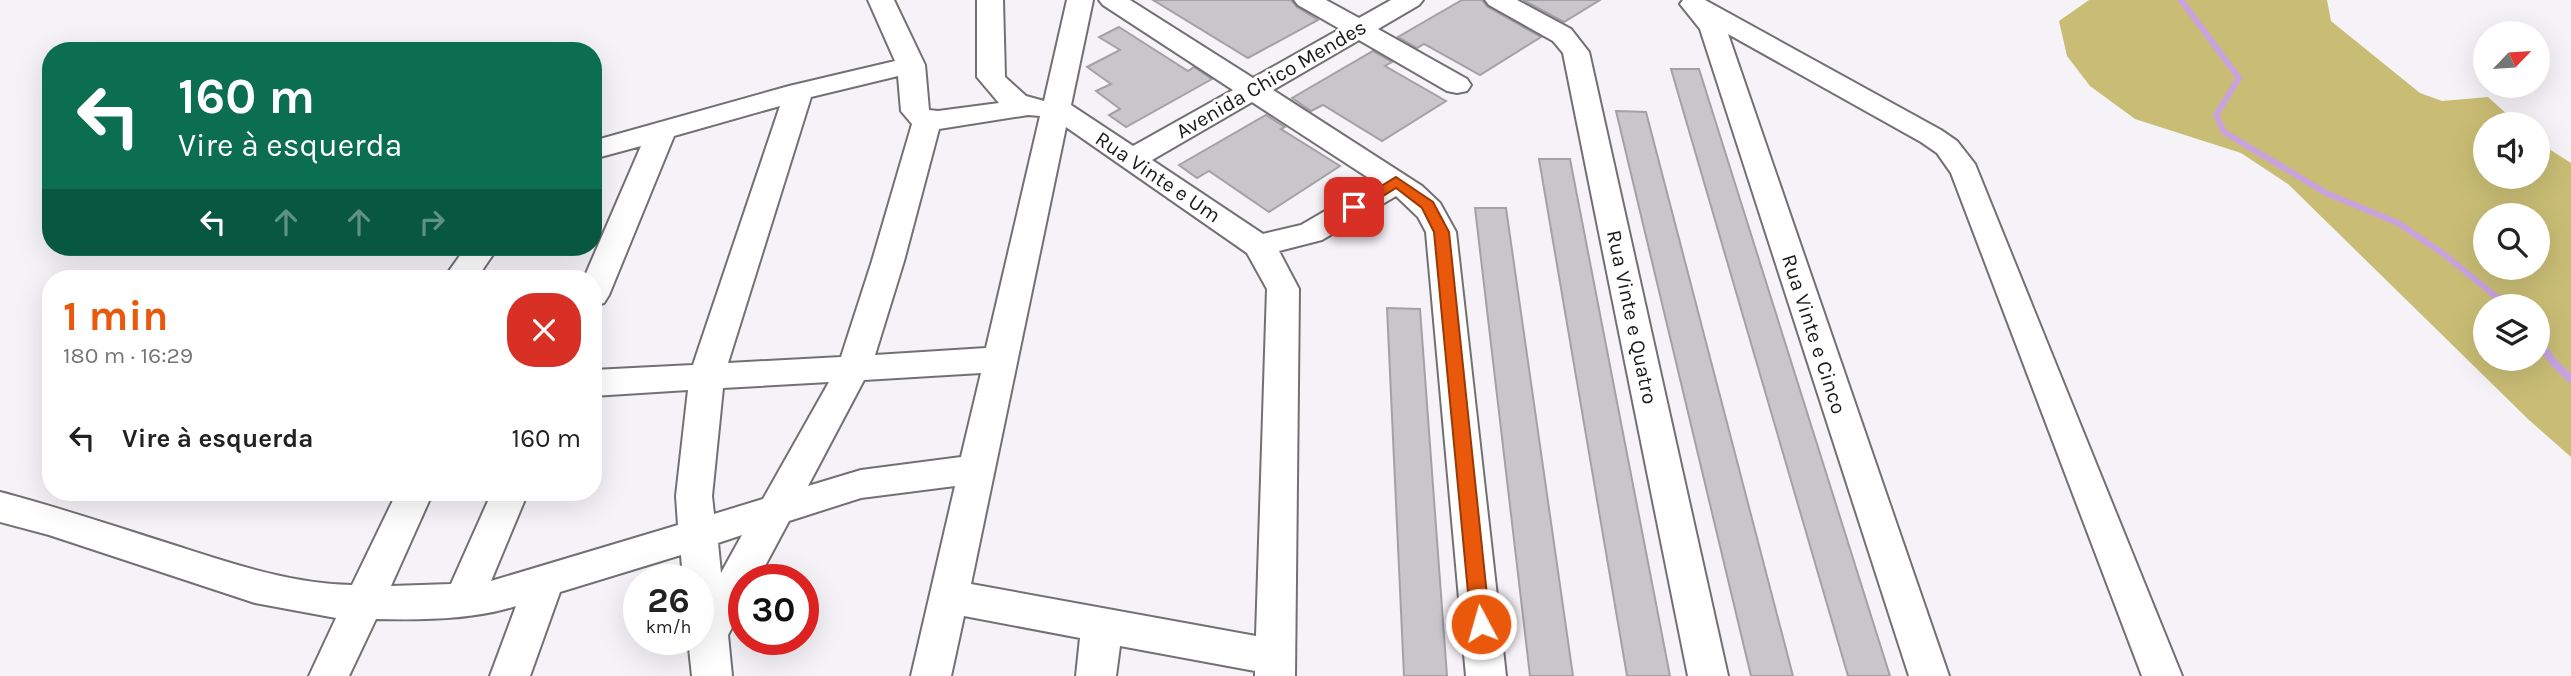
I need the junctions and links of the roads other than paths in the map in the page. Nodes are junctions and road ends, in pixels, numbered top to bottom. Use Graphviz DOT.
graph roads {
  1 [pos="881,0"];
  2 [pos="990,0"];
  3 [pos="1080,0"];
  4 [pos="1112,0"];
  5 [pos="1307,0"];
  6 [pos="1386,0"];
  7 [pos="1410,0"];
  8 [pos="1498,0"];
  9 [pos="1690,2"];
  10 [pos="1352,26"];
  11 [pos="911,65"];
  12 [pos="1248,85"];
  13 [pos="1457,85"];
  14 [pos="799,92"];
  15 [pos="1041,108"];
  16 [pos="927,120"];
  17 [pos="662,131"];
  18 [pos="602,148"];
  19 [pos="1126,155"];
  20 [pos="1396,182"];
  21 [pos="1258,246"];
  22 [pos="602,274"];
  23 [pos="1001,360"];
  24 [pos="854,367"];
  25 [pos="707,375"];
  26 [pos="602,382"];
  27 [pos="977,468"];
  28 [pos="411,501"];
  29 [pos="506,501"];
  30 [pos="0,507"];
  31 [pos="776,510"];
  32 [pos="698,535"];
  33 [pos="701,564"];
  34 [pos="545,581"];
  35 [pos="949,597"];
  36 [pos="464,599"];
  37 [pos="364,601"];
  38 [pos="714,623"];
  39 [pos="1102,625"];
  40 [pos="711,655"];
  41 [pos="1275,667"];
  42 [pos="329,676"];
  43 [pos="510,676"];
  44 [pos="712,676"];
  45 [pos="931,676"];
  46 [pos="1096,676"];
  47 [pos="1486,676"];
  48 [pos="1708,676"];
  49 [pos="1929,676"];
  50 [pos="2162,676"];
  1 -- 11 [label="street"];
  2 -- 15 [label="street, Rua Vinte e Um"];
  3 -- 15 [label="street"];
  4 -- 12 [label="street"];
  5 -- 10 [label="street"];
  6 -- 10 [label="street, Avenida Chico Mendes"];
  7 -- 10 [label="street, Avenida Chico Mendes"];
  8 -- 48 [label="street, Rua Vinte e Quatro"];
  9 -- 49 [label="street, Rua Vinte e Cinco"];
  9 -- 50 [label="street"];
  10 -- 12 [label="street, Avenida Chico Mendes"];
  10 -- 13 [label="street"];
  11 -- 14 [label="street"];
  11 -- 16 [label="street"];
  12 -- 19 [label="street, Avenida Chico Mendes"];
  12 -- 20 [label="street"];
  14 -- 17 [label="street"];
  14 -- 25 [label="street"];
  15 -- 16 [label="street"];
  15 -- 19 [label="street, Rua Vinte e Um"];
  15 -- 23 [label="street"];
  16 -- 24 [label="street"];
  17 -- 18 [label="street"];
  17 -- 22 [label="street"];
  19 -- 21 [label="street, Rua Vinte e Um"];
  20 -- 21 [label="street"];
  20 -- 47 [label="street"];
  21 -- 41 [label="street"];
  23 -- 24 [label="street"];
  23 -- 27 [label="street"];
  24 -- 25 [label="street"];
  24 -- 31 [label="street"];
  25 -- 26 [label="street"];
  25 -- 32 [label="street"];
  27 -- 31 [label="street"];
  27 -- 35 [label="street"];
  28 -- 37 [label="street"];
  29 -- 36 [label="street"];
  30 -- 37 [label="street"];
  31 -- 32 [label="street"];
  31 -- 38 [label="street"];
  32 -- 33 [label="street"];
  32 -- 34 [label="street"];
  34 -- 36 [label="street"];
  34 -- 43 [label="street"];
  35 -- 39 [label="street"];
  35 -- 45 [label="street"];
  36 -- 37 [label="street"];
  37 -- 42 [label="street"];
  39 -- 41 [label="street"];
  39 -- 46 [label="street"];
  40 -- 44 [label="street"];
}
